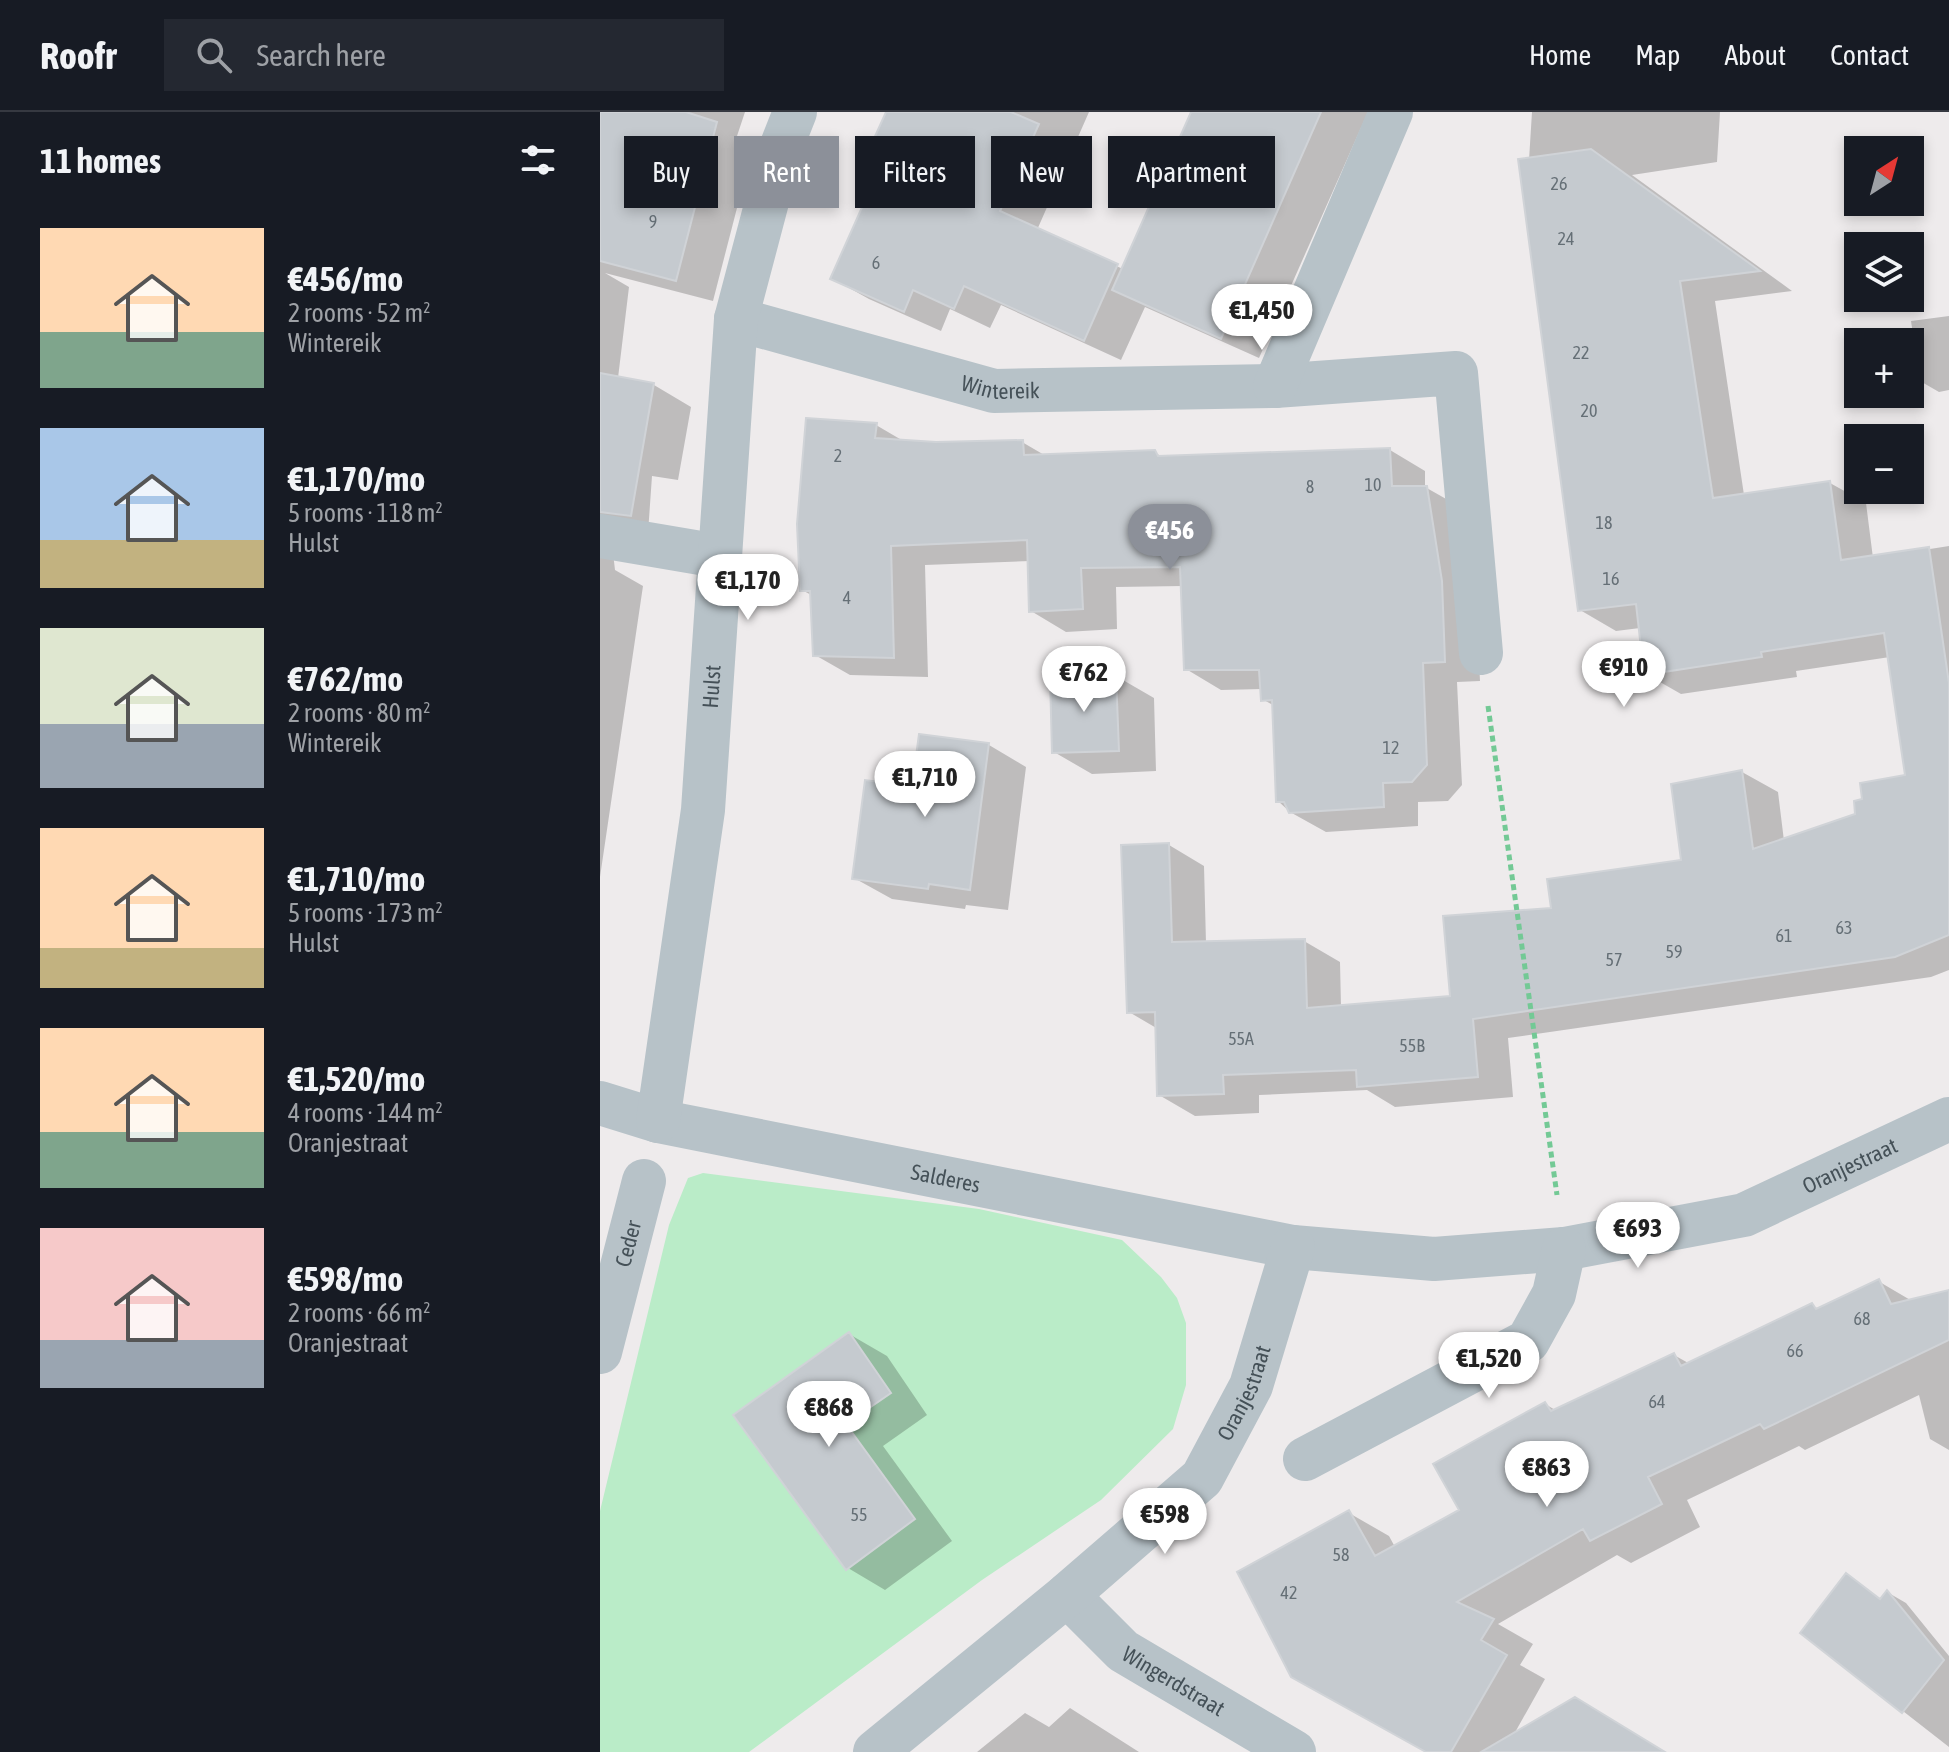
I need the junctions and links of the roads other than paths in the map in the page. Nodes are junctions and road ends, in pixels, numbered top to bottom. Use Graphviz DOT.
graph roads {
  1 [pos="795,112"];
  2 [pos="1391,112"];
  3 [pos="736,319"];
  4 [pos="1275,386"];
  5 [pos="600,536"];
  6 [pos="718,556"];
  7 [pos="1481,653"];
  8 [pos="600,1103"];
  9 [pos="1949,1119"];
  10 [pos="658,1121"];
  11 [pos="644,1181"];
  12 [pos="1293,1247"];
  13 [pos="1564,1249"];
  14 [pos="600,1352"];
  15 [pos="1305,1459"];
  16 [pos="1067,1595"];
  17 [pos="875,1752"];
  18 [pos="1294,1752"];
  1 -- 3 [label="street, Hulst"];
  2 -- 4 [label="street"];
  3 -- 4 [label="street, Wintereik"];
  3 -- 6 [label="street, Hulst"];
  4 -- 7 [label="street, Wintereik"];
  5 -- 6 [label="street"];
  6 -- 10 [label="street, Hulst"];
  8 -- 10 [label="street, Salderes"];
  9 -- 13 [label="street, Oranjestraat"];
  10 -- 12 [label="street, Salderes"];
  11 -- 14 [label="street, Ceder"];
  12 -- 13 [label="street, Oranjestraat"];
  12 -- 16 [label="street, Oranjestraat"];
  13 -- 15 [label="street"];
  16 -- 17 [label="street, Oranjestraat"];
  16 -- 18 [label="street, Wingerdstraat"];
}
